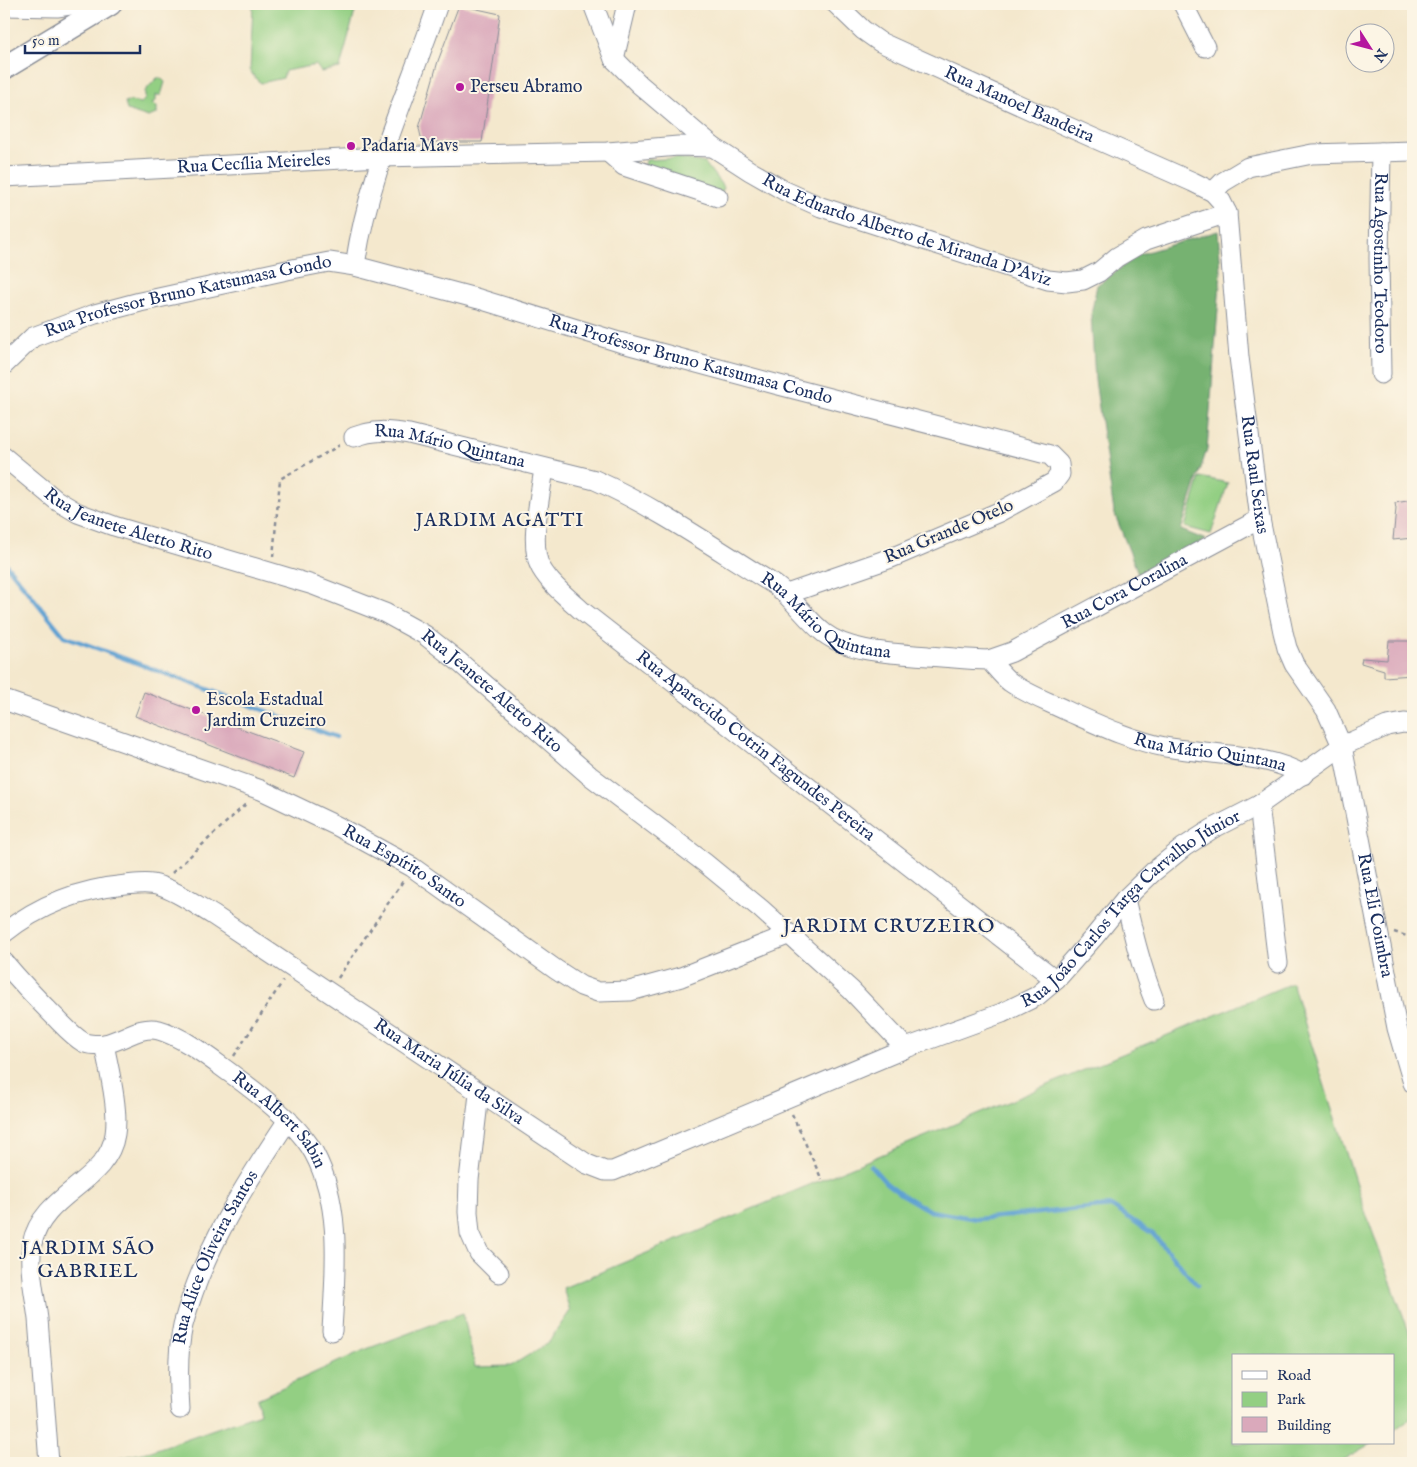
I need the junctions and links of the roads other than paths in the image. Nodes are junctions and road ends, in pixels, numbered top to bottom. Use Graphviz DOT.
graph roads {
  1 [pos="77,4"];
  2 [pos="110,4"];
  3 [pos="438,4"];
  4 [pos="593,4"];
  5 [pos="627,4"];
  6 [pos="836,4"];
  7 [pos="1184,4"];
  8 [pos="4,6"];
  9 [pos="1205,47"];
  10 [pos="614,59"];
  11 [pos="4,68"];
  12 [pos="713,147"];
  13 [pos="1413,151"];
  14 [pos="608,152"];
  15 [pos="1380,152"];
  16 [pos="381,158"];
  17 [pos="4,177"];
  18 [pos="1214,192"];
  19 [pos="718,198"];
  20 [pos="1227,213"];
  21 [pos="355,266"];
  22 [pos="4,364"];
  23 [pos="1381,374"];
  24 [pos="354,437"];
  25 [pos="1027,449"];
  26 [pos="4,457"];
  27 [pos="544,468"];
  28 [pos="1260,518"];
  29 [pos="787,594"];
  30 [pos="989,660"];
  31 [pos="4,700"];
  32 [pos="1413,724"];
  33 [pos="1342,746"];
  34 [pos="1303,775"];
  35 [pos="1260,805"];
  36 [pos="1125,899"];
  37 [pos="4,933"];
  38 [pos="790,934"];
  39 [pos="4,962"];
  40 [pos="1278,963"];
  41 [pos="1056,980"];
  42 [pos="1154,1000"];
  43 [pos="104,1044"];
  44 [pos="906,1048"];
  45 [pos="1413,1083"];
  46 [pos="479,1094"];
  47 [pos="288,1120"];
  48 [pos="499,1274"];
  49 [pos="332,1331"];
  50 [pos="180,1409"];
  51 [pos="49,1463"];
  1 -- 8 [label="street"];
  2 -- 11 [label="street"];
  3 -- 16 [label="street"];
  4 -- 10 [label="street"];
  5 -- 10 [label="street"];
  6 -- 18 [label="street, Rua Manoel Bandeira"];
  7 -- 9 [label="street"];
  10 -- 12 [label="street, Rua Eduardo Alberto de Miranda D'Aviz"];
  12 -- 14 [label="street, Rua Cecília Meireles"];
  12 -- 20 [label="street, Rua Eduardo Alberto de Miranda D'Aviz"];
  13 -- 15 [label="street"];
  14 -- 16 [label="street, Rua Cecília Meireles"];
  14 -- 19 [label="street"];
  15 -- 18 [label="street"];
  15 -- 23 [label="street, Rua Agostinho Teodoro"];
  16 -- 17 [label="street, Rua Cecília Meireles"];
  16 -- 21 [label="street"];
  18 -- 20 [label="street, Rua Raul Seixas"];
  20 -- 28 [label="street, Rua Raul Seixas"];
  21 -- 22 [label="street, Rua Professor Bruno Katsumasa Gondo"];
  21 -- 25 [label="street, Rua Professor Bruno Katsumasa Condo"];
  24 -- 27 [label="street, Rua Mário Quintana"];
  25 -- 29 [label="street, Rua Grande Otelo"];
  26 -- 38 [label="street, Rua Jeanete Aletto Rito"];
  27 -- 29 [label="street, Rua Mário Quintana"];
  27 -- 41 [label="street, Rua Aparecido Cotrin Fagundes Pereira"];
  28 -- 30 [label="street, Rua Cora Coralina"];
  28 -- 33 [label="street, Rua Raul Seixas"];
  29 -- 30 [label="street, Rua Mário Quintana"];
  30 -- 34 [label="street, Rua Mário Quintana"];
  31 -- 38 [label="street, Rua Espírito Santo"];
  32 -- 33 [label="street, Rua João Carlos Targa Carvalho Júnior"];
  33 -- 34 [label="street, Rua João Carlos Targa Carvalho Júnior"];
  33 -- 45 [label="street, Rua Eli Coimbra"];
  34 -- 35 [label="street, Rua João Carlos Targa Carvalho Júnior"];
  35 -- 36 [label="street, Rua João Carlos Targa Carvalho Júnior"];
  35 -- 40 [label="street"];
  36 -- 41 [label="street, Rua João Carlos Targa Carvalho Júnior"];
  36 -- 42 [label="street"];
  37 -- 46 [label="street, Rua Maria Júlia da Silva"];
  38 -- 44 [label="street, Rua Jeanete Aletto Rito"];
  39 -- 43 [label="street, Rua Albert Sabin"];
  41 -- 44 [label="street, Rua João Carlos Targa Carvalho Júnior"];
  43 -- 47 [label="street, Rua Albert Sabin"];
  43 -- 51 [label="street"];
  44 -- 46 [label="street, Rua Maria Júlia da Silva"];
  46 -- 48 [label="street"];
  47 -- 49 [label="street, Rua Albert Sabin"];
  47 -- 50 [label="street, Rua Alice Oliveira Santos"];
}
